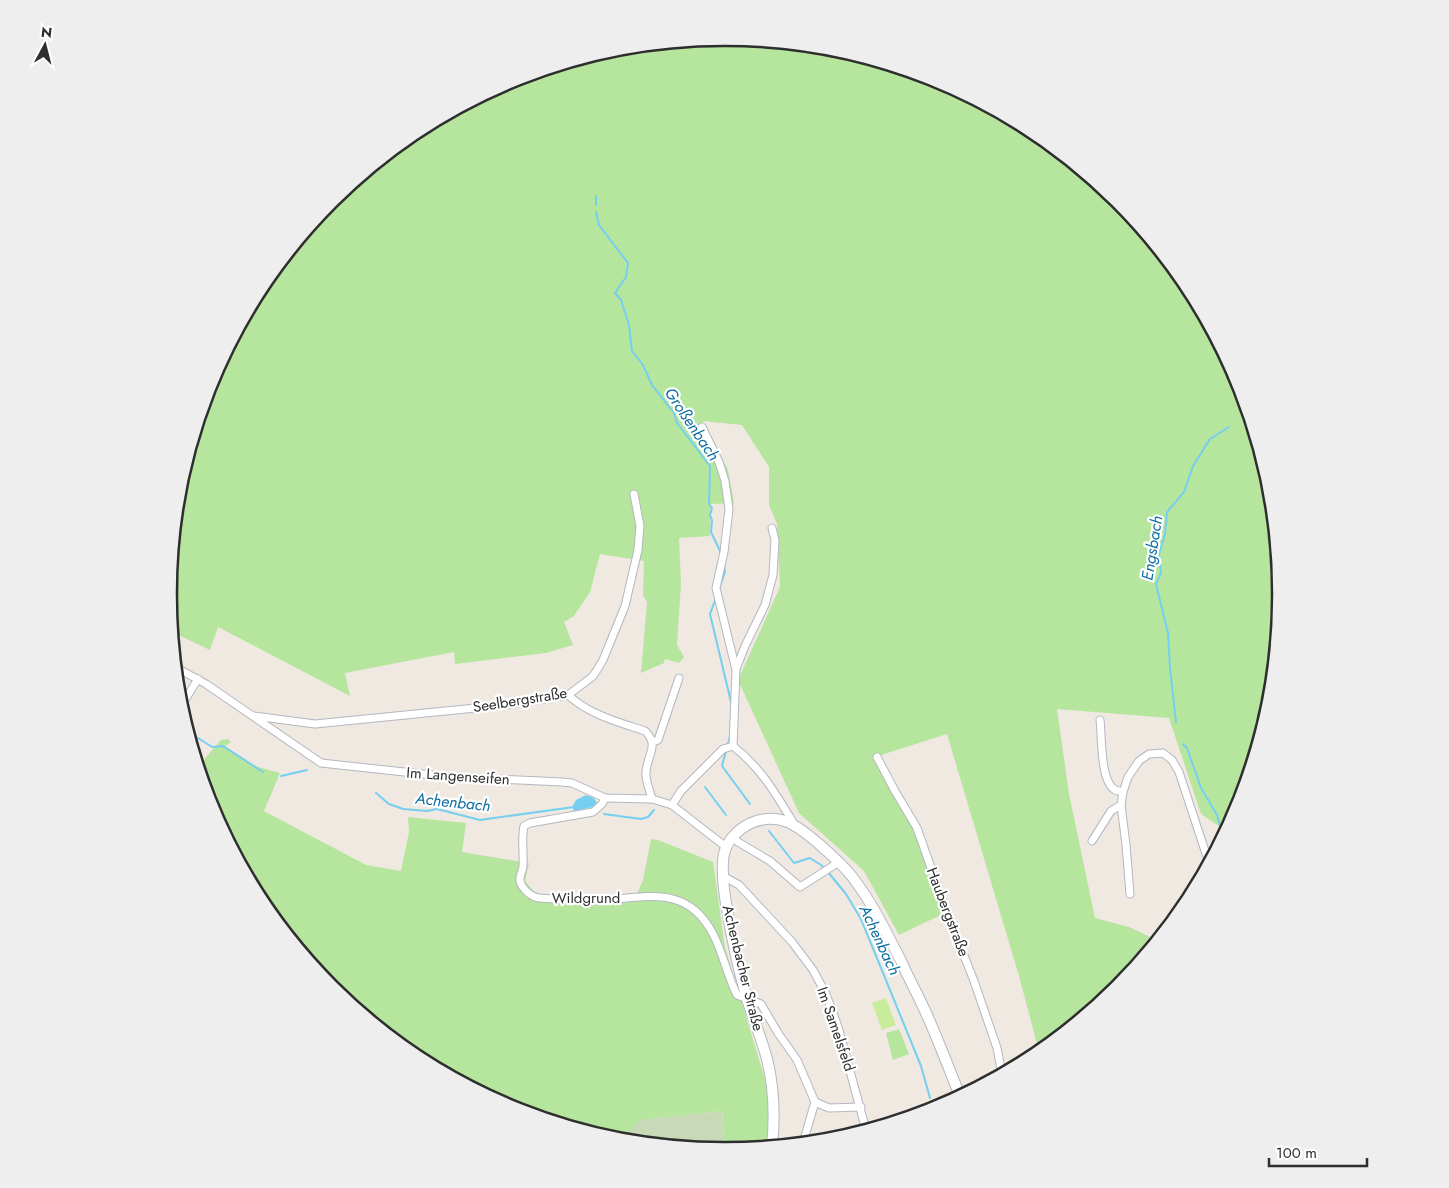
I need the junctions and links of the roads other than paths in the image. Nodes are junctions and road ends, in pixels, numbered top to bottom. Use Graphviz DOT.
graph roads {
  1 [pos="702,427"];
  2 [pos="634,494"];
  3 [pos="772,528"];
  4 [pos="736,670"];
  5 [pos="182,671"];
  6 [pos="679,678"];
  7 [pos="198,679"];
  8 [pos="568,695"];
  9 [pos="186,698"];
  10 [pos="251,715"];
  11 [pos="1100,720"];
  12 [pos="653,742"];
  13 [pos="733,746"];
  14 [pos="878,757"];
  15 [pos="1122,792"];
  16 [pos="605,798"];
  17 [pos="652,799"];
  18 [pos="672,805"];
  19 [pos="1121,805"];
  20 [pos="795,824"];
  21 [pos="733,837"];
  22 [pos="1092,841"];
  23 [pos="726,847"];
  24 [pos="1206,854"];
  25 [pos="839,862"];
  26 [pos="723,876"];
  27 [pos="1130,894"];
  28 [pos="747,1000"];
  29 [pos="1001,1066"];
  30 [pos="957,1089"];
  31 [pos="815,1102"];
  32 [pos="861,1107"];
  33 [pos="865,1123"];
  34 [pos="805,1135"];
  35 [pos="773,1140"];
  1 -- 4 [label="street"];
  2 -- 8 [label="street, Seelbergstraße"];
  3 -- 4 [label="street"];
  4 -- 13 [label="street"];
  5 -- 7 [label="street, Im Langenseifen"];
  6 -- 12 [label="street"];
  7 -- 9 [label="street"];
  7 -- 10 [label="street, Im Langenseifen"];
  8 -- 10 [label="street, Seelbergstraße"];
  8 -- 12 [label="street"];
  10 -- 16 [label="street, Im Langenseifen"];
  11 -- 15 [label="street"];
  12 -- 17 [label="street"];
  13 -- 18 [label="street"];
  13 -- 20 [label="street"];
  14 -- 29 [label="street, Haubergstraße"];
  15 -- 19 [label="street"];
  15 -- 24 [label="street"];
  16 -- 17 [label="street, Im Langenseifen"];
  16 -- 28 [label="street, Wildgrund"];
  17 -- 18 [label="street, Im Langenseifen"];
  18 -- 23 [label="street, Im Langenseifen"];
  19 -- 22 [label="street"];
  19 -- 27 [label="street"];
  20 -- 21 [label="main road, Achenbacher Straße"];
  20 -- 25 [label="main road, Achenbacher Straße"];
  21 -- 23 [label="main road, Achenbacher Straße"];
  21 -- 25 [label="street"];
  23 -- 26 [label="main road, Achenbacher Straße"];
  25 -- 30 [label="main road, Achenbacher Straße"];
  26 -- 28 [label="main road, Achenbacher Straße"];
  26 -- 32 [label="street, Im Samelsfeld"];
  28 -- 31 [label="street"];
  28 -- 35 [label="main road, Achenbacher Straße"];
  31 -- 32 [label="street"];
  31 -- 34 [label="street"];
  32 -- 33 [label="street, Im Samelsfeld"];
}
